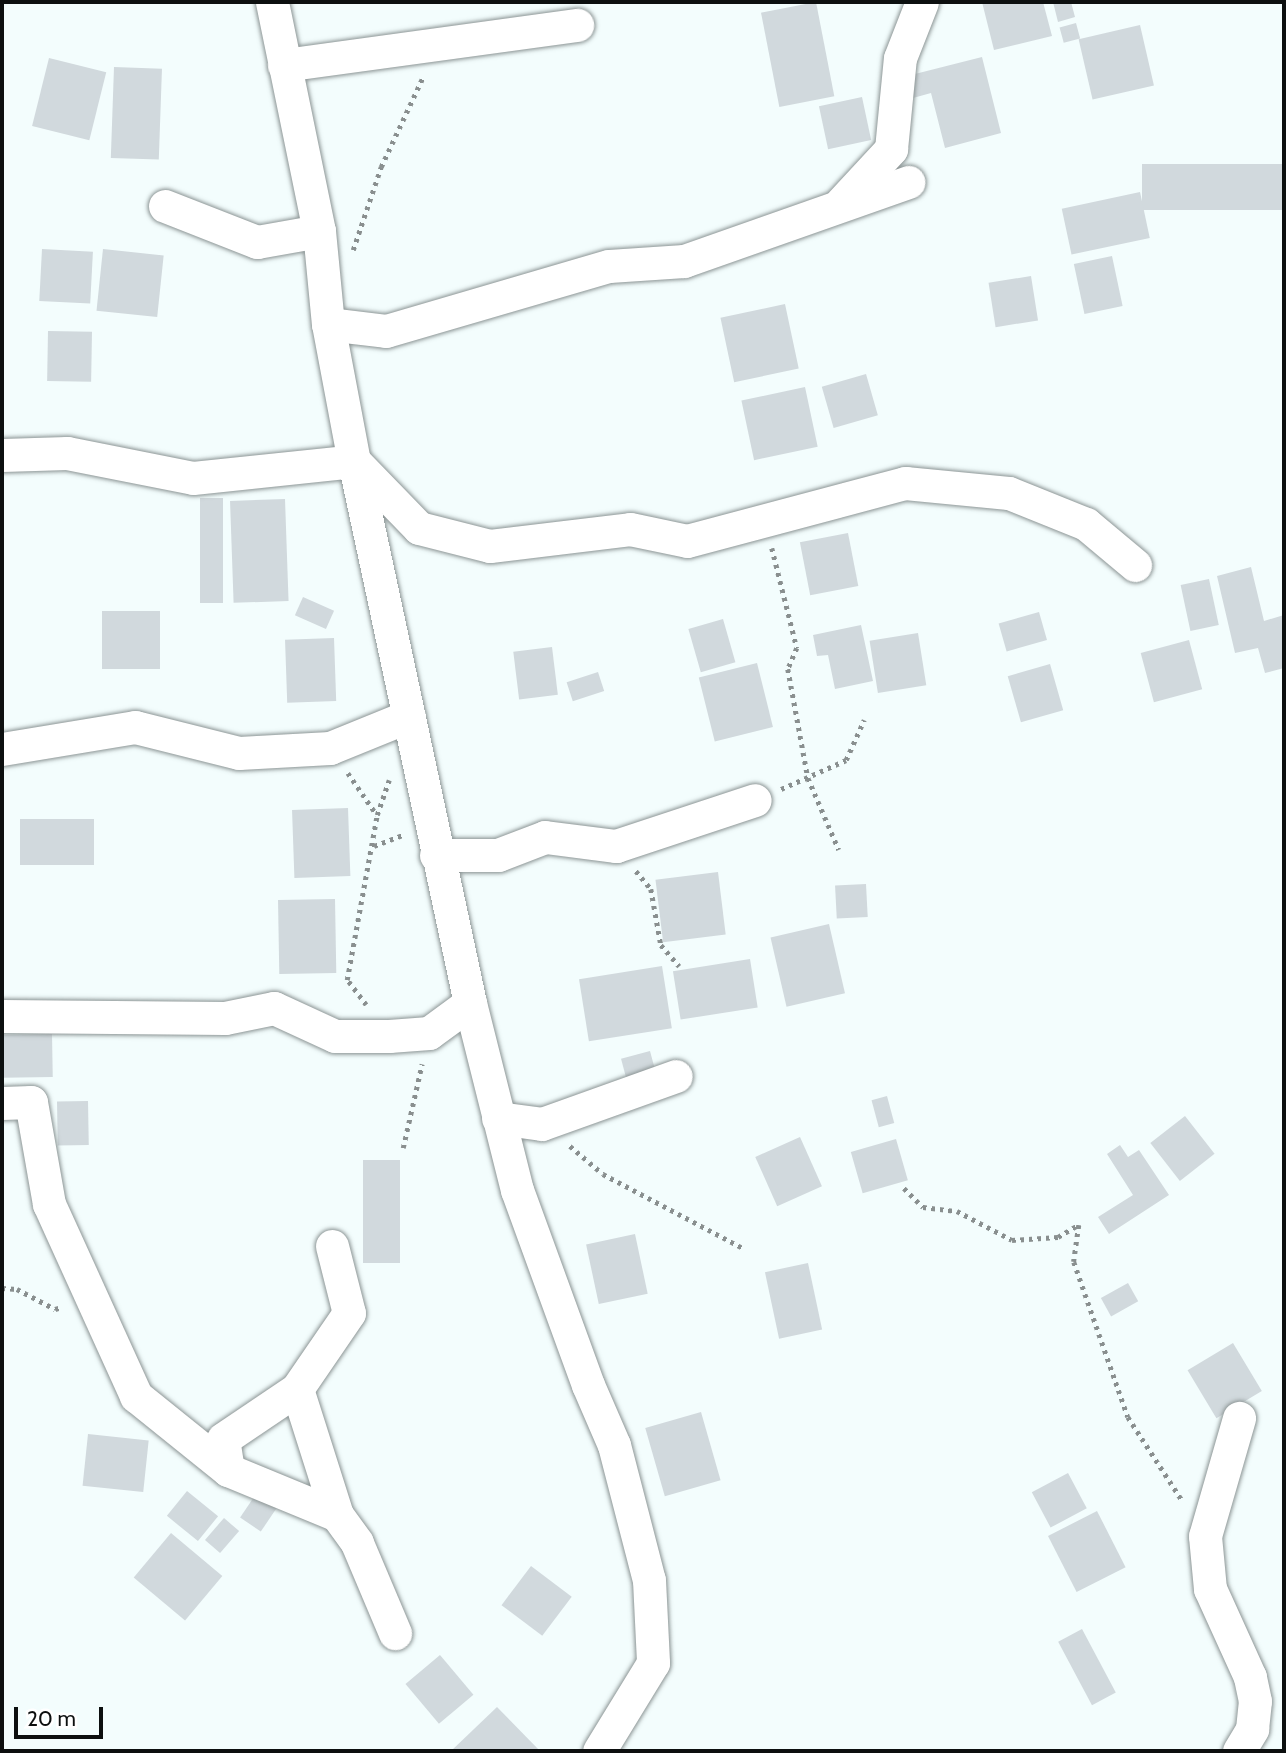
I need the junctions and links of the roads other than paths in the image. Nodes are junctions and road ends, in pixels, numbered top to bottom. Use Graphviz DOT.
graph roads {
  1 [pos="272,2"];
  2 [pos="922,2"];
  3 [pos="578,25"];
  4 [pos="284,65"];
  5 [pos="908,183"];
  6 [pos="165,206"];
  7 [pos="838,206"];
  8 [pos="319,231"];
  9 [pos="328,324"];
  10 [pos="2,455"];
  11 [pos="354,461"];
  12 [pos="1135,565"];
  13 [pos="409,716"];
  14 [pos="2,749"];
  15 [pos="755,800"];
  16 [pos="436,855"];
  17 [pos="470,1003"];
  18 [pos="2,1016"];
  19 [pos="676,1076"];
  20 [pos="2,1103"];
  21 [pos="498,1118"];
  22 [pos="332,1246"];
  23 [pos="297,1389"];
  24 [pos="1239,1418"];
  25 [pos="225,1454"];
  26 [pos="337,1515"];
  27 [pos="395,1633"];
  28 [pos="599,1751"];
  29 [pos="1239,1751"];
  1 -- 4 [label="street"];
  2 -- 7 [label="street"];
  3 -- 4 [label="street"];
  4 -- 8 [label="street"];
  5 -- 7 [label="street"];
  6 -- 8 [label="street"];
  7 -- 9 [label="street"];
  8 -- 9 [label="street"];
  9 -- 11 [label="street"];
  10 -- 11 [label="street"];
  11 -- 12 [label="street"];
  11 -- 13 [label="street"];
  13 -- 14 [label="street"];
  13 -- 16 [label="street"];
  15 -- 16 [label="street"];
  16 -- 17 [label="street"];
  17 -- 18 [label="street"];
  17 -- 21 [label="street"];
  19 -- 21 [label="street"];
  20 -- 25 [label="street"];
  21 -- 28 [label="street"];
  22 -- 23 [label="street"];
  23 -- 25 [label="street"];
  23 -- 26 [label="street"];
  24 -- 29 [label="street"];
  25 -- 26 [label="street"];
  26 -- 27 [label="street"];
}
